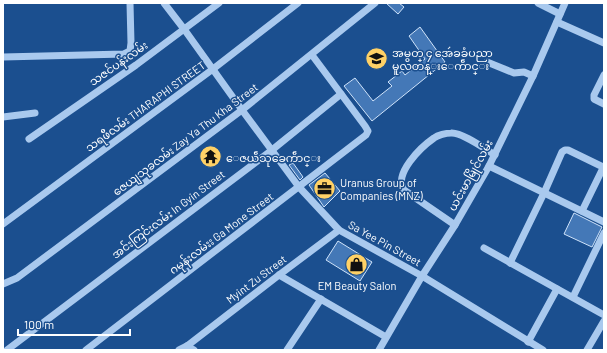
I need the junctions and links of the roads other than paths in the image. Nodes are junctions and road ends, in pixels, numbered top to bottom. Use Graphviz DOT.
graph roads {
  1 [pos="130,3"];
  2 [pos="164,3"];
  3 [pos="219,3"];
  4 [pos="298,3"];
  5 [pos="375,3"];
  6 [pos="538,3"];
  7 [pos="565,3"];
  8 [pos="560,14"];
  9 [pos="557,22"];
  10 [pos="184,29"];
  11 [pos="604,43"];
  12 [pos="312,55"];
  13 [pos="3,57"];
  14 [pos="487,62"];
  15 [pos="213,69"];
  16 [pos="604,75"];
  17 [pos="533,76"];
  18 [pos="341,94"];
  19 [pos="604,104"];
  20 [pos="242,110"];
  21 [pos="35,113"];
  22 [pos="3,117"];
  23 [pos="29,139"];
  24 [pos="272,150"];
  25 [pos="495,155"];
  26 [pos="489,166"];
  27 [pos="299,187"];
  28 [pos="544,193"];
  29 [pos="582,211"];
  30 [pos="604,222"];
  31 [pos="3,224"];
  32 [pos="456,225"];
  33 [pos="339,230"];
  34 [pos="604,233"];
  35 [pos="484,248"];
  36 [pos="510,263"];
  37 [pos="278,275"];
  38 [pos="422,276"];
  39 [pos="3,284"];
  40 [pos="557,289"];
  41 [pos="573,297"];
  42 [pos="321,299"];
  43 [pos="604,315"];
  44 [pos="604,321"];
  45 [pos="386,337"];
  46 [pos="528,342"];
  47 [pos="186,348"];
  48 [pos="7,350"];
  49 [pos="86,350"];
  50 [pos="179,350"];
  51 [pos="194,350"];
  52 [pos="287,350"];
  53 [pos="379,350"];
  54 [pos="543,350"];
  55 [pos="587,350"];
  1 -- 13 [label="street"];
  2 -- 10 [label="street, Sa Yee Pin Street"];
  3 -- 10 [label="street, သဇင်ပန်းလမ်း"];
  4 -- 15 [label="street, သရဖီလမ်း THARAPHI STREET"];
  5 -- 12 [label="street, ဇေယျသုခလမ်း Zay Ya Thu Kha Street"];
  6 -- 8 [label="street"];
  7 -- 8 [label="street, ယင်းမာမြိုင်လမ်း"];
  8 -- 9 [label="street, ယင်းမာမြိုင်လမ်း"];
  9 -- 11 [label="street"];
  9 -- 17 [label="street, ယင်းမာမြိုင်လမ်း"];
  10 -- 15 [label="street, Sa Yee Pin Street"];
  10 -- 23 [label="street, သဇင်ပန်းလမ်း"];
  12 -- 18 [label="street"];
  12 -- 20 [label="street, ဇေယျသုခလမ်း Zay Ya Thu Kha Street"];
  14 -- 17 [label="street"];
  15 -- 20 [label="street, Sa Yee Pin Street"];
  15 -- 31 [label="street, သရဖီလမ်း THARAPHI STREET"];
  16 -- 19 [label="street"];
  17 -- 25 [label="street, ယင်းမာမြိုင်လမ်း"];
  18 -- 24 [label="street, အင်းကြင်းလမ်း In Gyin Street"];
  18 -- 27 [label="street, ဂမုန်းလမ်းး Ga Mone Street"];
  20 -- 24 [label="street, Sa Yee Pin Street"];
  20 -- 39 [label="street, ဇေယျသုခလမ်း Zay Ya Thu Kha Street"];
  21 -- 22 [label="street"];
  24 -- 27 [label="street, Sa Yee Pin Street"];
  24 -- 48 [label="street, အင်းကြင်းလမ်း In Gyin Street"];
  25 -- 26 [label="street, ယင်းမာမြိုင်လမ်း"];
  25 -- 32 [label="street"];
  26 -- 28 [label="street"];
  26 -- 32 [label="street, ယင်းမာမြိုင်လမ်း"];
  27 -- 33 [label="street, Sa Yee Pin Street"];
  27 -- 49 [label="street, ဂမုန်းလမ်းး Ga Mone Street"];
  28 -- 29 [label="street"];
  28 -- 29 [label="street"];
  28 -- 36 [label="street"];
  29 -- 30 [label="street"];
  32 -- 38 [label="street, ယင်းမာမြိုင်လမ်း"];
  33 -- 37 [label="street, Myint Zu Street"];
  33 -- 38 [label="street, Sa Yee Pin Street"];
  34 -- 41 [label="street"];
  35 -- 36 [label="street"];
  36 -- 40 [label="street"];
  37 -- 42 [label="street"];
  37 -- 47 [label="street, Myint Zu Street"];
  38 -- 45 [label="street, ယင်းမာမြိုင်လမ်း"];
  38 -- 46 [label="street, Sa Yee Pin Street"];
  40 -- 41 [label="street"];
  40 -- 46 [label="street"];
  41 -- 43 [label="street"];
  42 -- 45 [label="street"];
  42 -- 52 [label="street"];
  44 -- 55 [label="street"];
  45 -- 53 [label="street, ယင်းမာမြိုင်လမ်း"];
  46 -- 54 [label="street, Sa Yee Pin Street"];
  47 -- 50 [label="street, Myint Zu Street"];
  47 -- 51 [label="street"];
}
